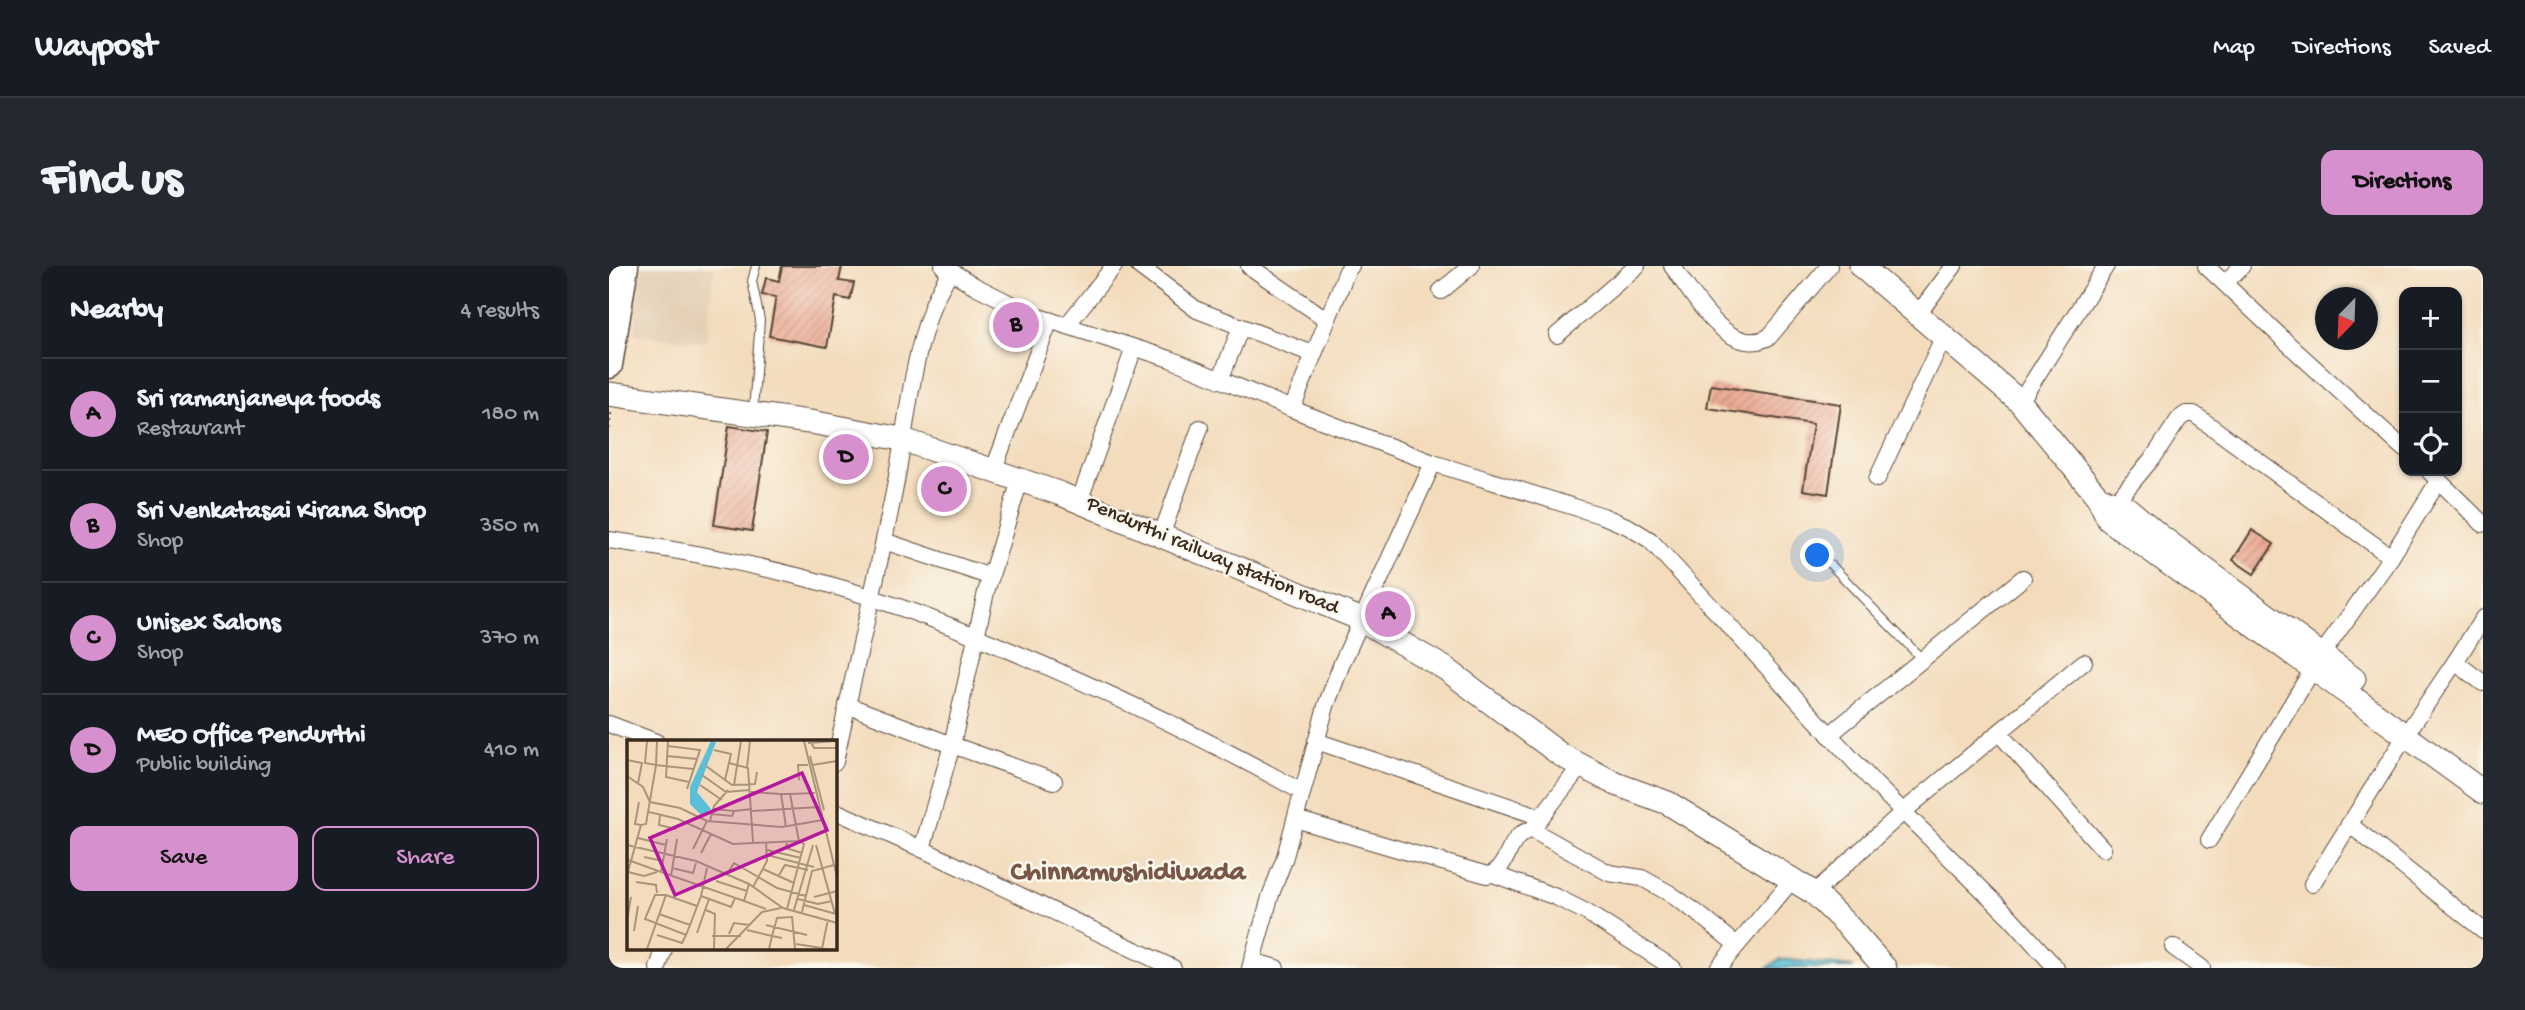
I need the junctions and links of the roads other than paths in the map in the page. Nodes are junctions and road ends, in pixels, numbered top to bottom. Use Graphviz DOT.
graph roads {
  1 [pos="625,266"];
  2 [pos="756,266"];
  3 [pos="1114,266"];
  4 [pos="1139,266"];
  5 [pos="1249,266"];
  6 [pos="1471,266"];
  7 [pos="1637,266"];
  8 [pos="1672,266"];
  9 [pos="1829,266"];
  10 [pos="1861,266"];
  11 [pos="1954,266"];
  12 [pos="2106,266"];
  13 [pos="2206,266"];
  14 [pos="2242,266"];
  15 [pos="1346,268"];
  16 [pos="946,269"];
  17 [pos="2225,283"];
  18 [pos="1441,291"];
  19 [pos="1918,314"];
  20 [pos="1326,319"];
  21 [pos="1050,320"];
  22 [pos="1067,325"];
  23 [pos="1241,327"];
  24 [pos="1557,335"];
  25 [pos="1944,336"];
  26 [pos="1134,348"];
  27 [pos="1313,354"];
  28 [pos="609,365"];
  29 [pos="1220,380"];
  30 [pos="609,394"];
  31 [pos="2020,402"];
  32 [pos="1292,410"];
  33 [pos="753,414"];
  34 [pos="1200,428"];
  35 [pos="901,439"];
  36 [pos="2399,444"];
  37 [pos="1433,463"];
  38 [pos="993,471"];
  39 [pos="2433,476"];
  40 [pos="2435,476"];
  41 [pos="1877,479"];
  42 [pos="1020,480"];
  43 [pos="2106,500"];
  44 [pos="1079,502"];
  45 [pos="2483,524"];
  46 [pos="1161,536"];
  47 [pos="609,540"];
  48 [pos="884,541"];
  49 [pos="2391,557"];
  50 [pos="1831,565"];
  51 [pos="991,577"];
  52 [pos="2023,579"];
  53 [pos="872,598"];
  54 [pos="2483,618"];
  55 [pos="1360,619"];
  56 [pos="977,637"];
  57 [pos="1922,659"];
  58 [pos="2317,661"];
  59 [pos="2084,662"];
  60 [pos="2455,662"];
  61 [pos="2483,683"];
  62 [pos="847,705"];
  63 [pos="609,724"];
  64 [pos="2409,729"];
  65 [pos="1999,733"];
  66 [pos="1829,735"];
  67 [pos="651,740"];
  68 [pos="1316,741"];
  69 [pos="952,745"];
  70 [pos="837,752"];
  71 [pos="1580,766"];
  72 [pos="2483,775"];
  73 [pos="1054,781"];
  74 [pos="1302,792"];
  75 [pos="2483,792"];
  76 [pos="1904,811"];
  77 [pos="837,812"];
  78 [pos="1294,819"];
  79 [pos="1537,824"];
  80 [pos="2349,824"];
  81 [pos="2209,840"];
  82 [pos="922,849"];
  83 [pos="2103,849"];
  84 [pos="1493,874"];
  85 [pos="1792,880"];
  86 [pos="2312,884"];
  87 [pos="1814,893"];
  88 [pos="2483,930"];
  89 [pos="1737,945"];
  90 [pos="2173,947"];
  91 [pos="664,950"];
  92 [pos="1251,965"];
  93 [pos="659,968"];
  94 [pos="1173,968"];
  95 [pos="1276,968"];
  96 [pos="1673,968"];
  97 [pos="1718,968"];
  98 [pos="1885,968"];
  99 [pos="2056,968"];
  100 [pos="2201,968"];
  1 -- 28 [label="main road"];
  2 -- 33 [label="lane"];
  3 -- 22 [label="street"];
  4 -- 23 [label="street"];
  5 -- 20 [label="street"];
  6 -- 18 [label="street"];
  7 -- 24 [label="street"];
  8 -- 9 [label="street"];
  10 -- 19 [label="street"];
  11 -- 19 [label="street"];
  12 -- 31 [label="street"];
  13 -- 17 [label="street"];
  14 -- 17 [label="street"];
  15 -- 20 [label="street"];
  16 -- 21 [label="street"];
  16 -- 35 [label="street"];
  17 -- 36 [label="street"];
  19 -- 25 [label="street"];
  20 -- 27 [label="street"];
  21 -- 22 [label="street"];
  21 -- 38 [label="street"];
  22 -- 26 [label="street"];
  23 -- 27 [label="street"];
  23 -- 29 [label="street"];
  25 -- 31 [label="street"];
  25 -- 41 [label="street"];
  26 -- 29 [label="street"];
  26 -- 44 [label="street"];
  27 -- 32 [label="street"];
  29 -- 32 [label="street"];
  30 -- 33 [label="street, Pendurthi railway station road"];
  31 -- 43 [label="street"];
  32 -- 37 [label="street"];
  33 -- 35 [label="street, Pendurthi railway station road"];
  34 -- 46 [label="street"];
  35 -- 38 [label="street, Pendurthi railway station road"];
  35 -- 48 [label="street"];
  37 -- 55 [label="street"];
  37 -- 66 [label="street"];
  38 -- 42 [label="street, Pendurthi railway station road"];
  39 -- 49 [label="street"];
  40 -- 45 [label="street"];
  42 -- 44 [label="street, Pendurthi railway station road"];
  42 -- 51 [label="street"];
  43 -- 49 [label="street"];
  43 -- 58 [label="street"];
  44 -- 46 [label="street, Pendurthi railway station road"];
  46 -- 55 [label="street, Pendurthi railway station road"];
  47 -- 53 [label="street"];
  48 -- 51 [label="street"];
  48 -- 53 [label="street"];
  49 -- 58 [label="street"];
  50 -- 57 [label="lane"];
  51 -- 56 [label="street"];
  52 -- 57 [label="street"];
  53 -- 56 [label="street"];
  53 -- 62 [label="street"];
  54 -- 60 [label="street"];
  55 -- 68 [label="street"];
  55 -- 71 [label="street, Pendurthi railway station road"];
  56 -- 69 [label="street"];
  56 -- 74 [label="street"];
  57 -- 66 [label="street"];
  58 -- 64 [label="street"];
  58 -- 81 [label="street"];
  59 -- 65 [label="street"];
  60 -- 61 [label="street"];
  60 -- 64 [label="street"];
  62 -- 69 [label="street"];
  62 -- 70 [label="street"];
  63 -- 67 [label="street"];
  64 -- 72 [label="street"];
  64 -- 75 [label="street"];
  64 -- 80 [label="street"];
  65 -- 76 [label="street"];
  65 -- 83 [label="street"];
  66 -- 76 [label="street"];
  68 -- 74 [label="street"];
  68 -- 79 [label="street"];
  69 -- 73 [label="street"];
  69 -- 82 [label="street"];
  71 -- 79 [label="street"];
  71 -- 85 [label="street, Pendurthi railway station road"];
  74 -- 78 [label="street"];
  76 -- 87 [label="street"];
  76 -- 99 [label="street"];
  77 -- 82 [label="street"];
  78 -- 84 [label="street"];
  78 -- 92 [label="street"];
  79 -- 84 [label="street"];
  79 -- 89 [label="street"];
  80 -- 86 [label="street"];
  80 -- 88 [label="street"];
  82 -- 94 [label="street"];
  84 -- 96 [label="street"];
  85 -- 87 [label="street, Pendurthi railway station road"];
  85 -- 89 [label="street"];
  87 -- 98 [label="street, Pendurthi railway station road"];
  89 -- 97 [label="street"];
  90 -- 100 [label="street"];
  91 -- 93 [label="street"];
  92 -- 95 [label="street"];
}
